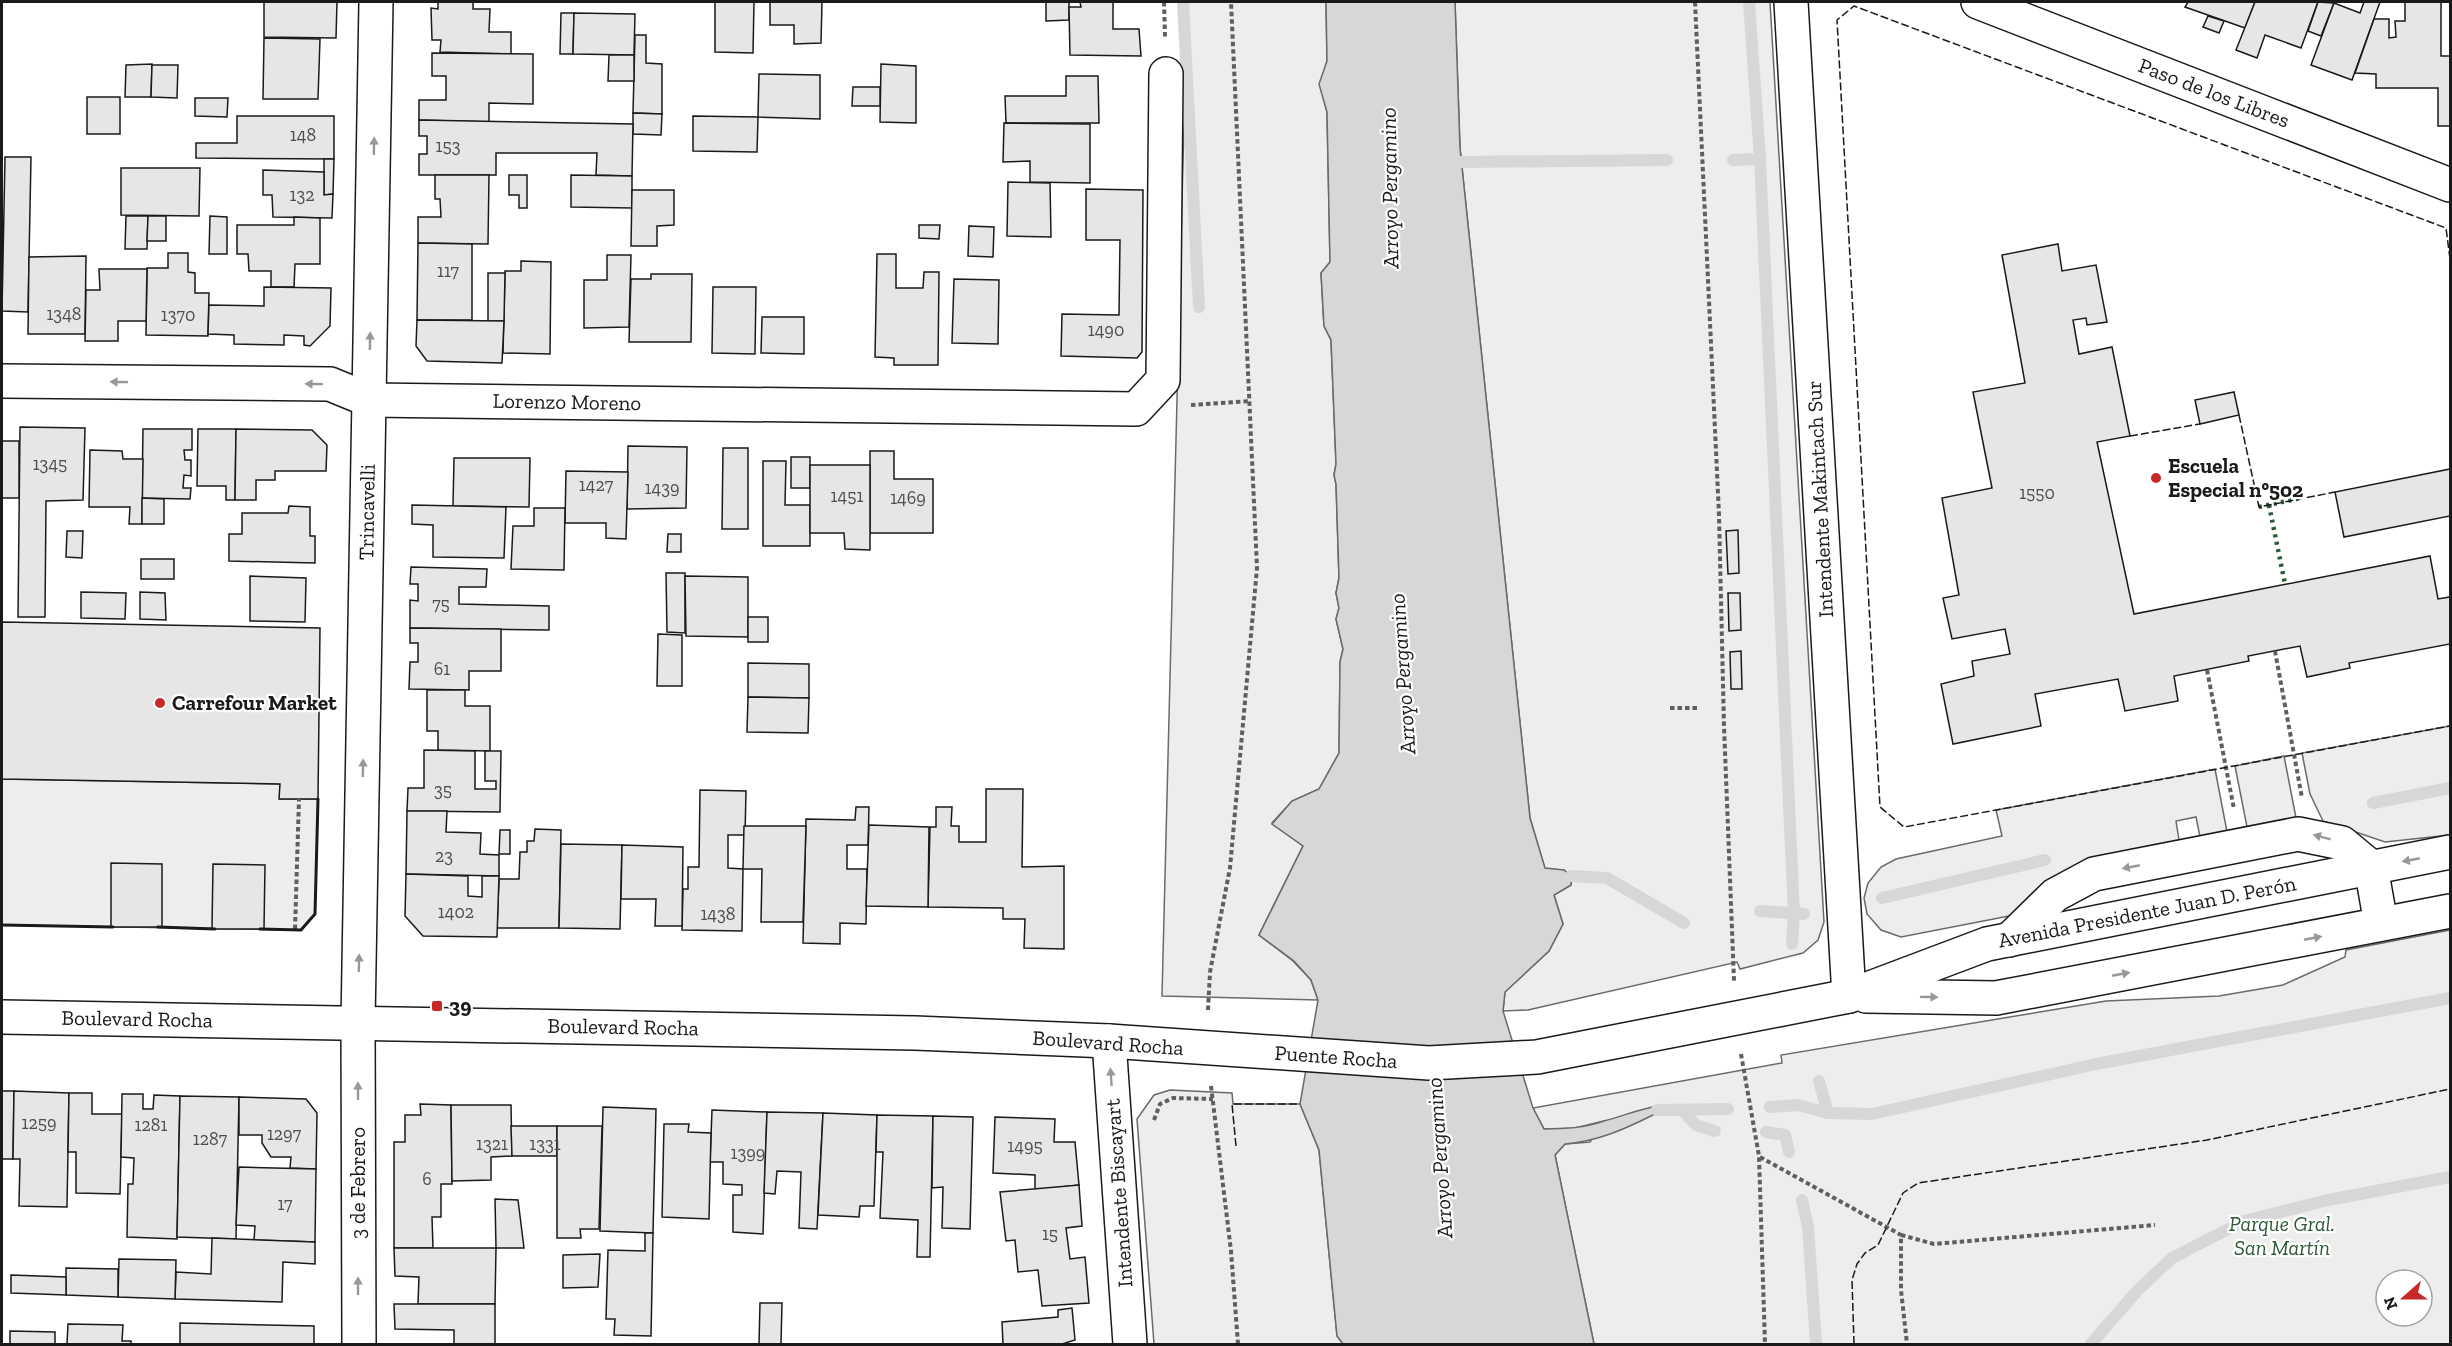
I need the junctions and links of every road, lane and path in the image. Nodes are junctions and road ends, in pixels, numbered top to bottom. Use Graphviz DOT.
graph roads {
  1 [pos="376,2"];
  2 [pos="1231,2"];
  3 [pos="1695,2"];
  4 [pos="1791,2"];
  5 [pos="1978,2"];
  6 [pos="1166,74"];
  7 [pos="2451,185"];
  8 [pos="2,381"];
  9 [pos="369,400"];
  10 [pos="2275,651"];
  11 [pos="2207,670"];
  12 [pos="1670,708"];
  13 [pos="1698,708"];
  14 [pos="299,799"];
  15 [pos="2310,834"];
  16 [pos="2240,846"];
  17 [pos="2451,852"];
  18 [pos="2371,867"];
  19 [pos="2451,911"];
  20 [pos="2381,924"];
  21 [pos="295,929"];
  22 [pos="2009,940"];
  23 [pos="1849,996"];
  24 [pos="2,1017"];
  25 [pos="1736,1018"];
  26 [pos="358,1022"];
  27 [pos="1109,1041"];
  28 [pos="1207,1049"];
  29 [pos="1243,1051"];
  30 [pos="1537,1057"];
  31 [pos="1213,1099"];
  32 [pos="1153,1124"];
  33 [pos="1760,1156"];
  34 [pos="2155,1225"];
  35 [pos="1901,1235"];
  36 [pos="358,1344"];
  37 [pos="1130,1344"];
  38 [pos="1238,1344"];
  39 [pos="1765,1344"];
  40 [pos="1907,1344"];
  9 -- 1 [label="street, Trincavelli, one-way"];
  2 -- 28 [label="path"];
  3 -- 25 [label="path"];
  4 -- 23 [label="street, Intendente Makintach Sur"];
  5 -- 7 [label="street, Paso de los Libres"];
  6 -- 9 [label="street, Lorenzo Moreno"];
  9 -- 8 [label="street, Lorenzo Moreno, one-way"];
  26 -- 9 [label="street, Trincavelli, one-way"];
  10 -- 15 [label="path"];
  11 -- 16 [label="path"];
  12 -- 13 [label="path"];
  14 -- 21 [label="path"];
  15 -- 16 [label="street"];
  18 -- 15 [label="street, one-way"];
  16 -- 22 [label="street, one-way"];
  17 -- 18 [label="street, Avenida Presidente Juan D. Perón, one-way"];
  18 -- 20 [label="street"];
  18 -- 22 [label="street, Avenida Presidente Juan D. Perón"];
  19 -- 20 [label="street, Avenida Presidente Juan D. Perón"];
  23 -- 20 [label="street, Avenida Presidente Juan D. Perón, one-way"];
  22 -- 23 [label="street, Avenida Presidente Juan D. Perón"];
  23 -- 25 [label="street, Avenida Presidente Juan D. Perón"];
  24 -- 26 [label="street, Boulevard Rocha"];
  25 -- 30 [label="street, Avenida Presidente Juan D. Perón"];
  25 -- 33 [label="path"];
  26 -- 27 [label="street, Boulevard Rocha"];
  36 -- 26 [label="street, 3 de Febrero, one-way"];
  27 -- 28 [label="street, Boulevard Rocha"];
  37 -- 27 [label="street, Intendente Biscayart, one-way"];
  28 -- 29 [label="street, Boulevard Rocha"];
  28 -- 31 [label="path"];
  29 -- 30 [label="street, Puente Rocha"];
  31 -- 32 [label="path"];
  31 -- 38 [label="path"];
  33 -- 35 [label="path"];
  33 -- 39 [label="path"];
  34 -- 35 [label="path"];
  35 -- 40 [label="path"];
}
